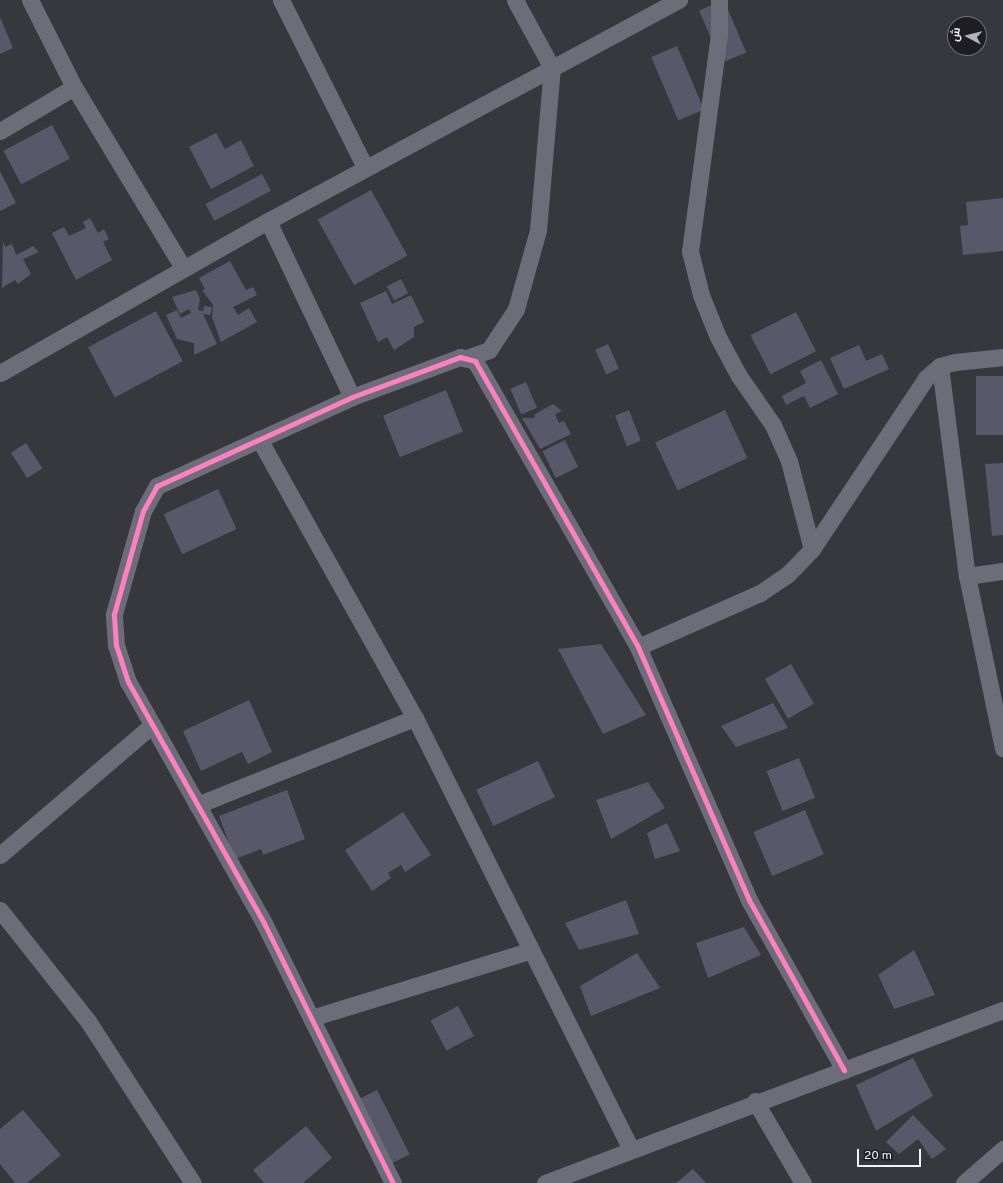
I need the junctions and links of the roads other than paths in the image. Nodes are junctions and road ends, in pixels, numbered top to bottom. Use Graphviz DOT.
graph roads {
  1 [pos="30,0"];
  2 [pos="281,0"];
  3 [pos="515,0"];
  4 [pos="679,0"];
  5 [pos="719,0"];
  6 [pos="552,68"];
  7 [pos="74,88"];
  8 [pos="0,131"];
  9 [pos="365,167"];
  10 [pos="268,221"];
  11 [pos="182,268"];
  12 [pos="469,357"];
  13 [pos="1003,357"];
  14 [pos="940,366"];
  15 [pos="0,373"];
  16 [pos="352,397"];
  17 [pos="259,439"];
  18 [pos="812,549"];
  19 [pos="1003,571"];
  20 [pos="967,576"];
  21 [pos="638,647"];
  22 [pos="415,718"];
  23 [pos="151,726"];
  24 [pos="1003,748"];
  25 [pos="197,805"];
  26 [pos="0,855"];
  27 [pos="0,910"];
  28 [pos="529,951"];
  29 [pos="1003,1010"];
  30 [pos="311,1018"];
  31 [pos="844,1070"];
  32 [pos="755,1101"];
  33 [pos="630,1148"];
  34 [pos="1003,1149"];
  35 [pos="193,1183"];
  36 [pos="393,1183"];
  37 [pos="545,1183"];
  38 [pos="803,1183"];
  39 [pos="964,1183"];
  1 -- 7 [label="street"];
  2 -- 9 [label="street"];
  3 -- 6 [label="street"];
  4 -- 6 [label="street"];
  5 -- 18 [label="street"];
  6 -- 9 [label="street"];
  6 -- 12 [label="street"];
  7 -- 8 [label="street"];
  7 -- 11 [label="street"];
  9 -- 10 [label="street"];
  10 -- 11 [label="street"];
  10 -- 16 [label="street"];
  11 -- 15 [label="street"];
  12 -- 16 [label="street"];
  12 -- 21 [label="street"];
  13 -- 14 [label="street"];
  14 -- 18 [label="street"];
  14 -- 20 [label="street"];
  16 -- 17 [label="street"];
  17 -- 22 [label="street"];
  17 -- 23 [label="street"];
  18 -- 21 [label="street"];
  19 -- 20 [label="street"];
  20 -- 24 [label="street"];
  21 -- 31 [label="street"];
  22 -- 25 [label="street"];
  22 -- 28 [label="street"];
  23 -- 25 [label="street"];
  23 -- 26 [label="street"];
  25 -- 30 [label="street"];
  27 -- 35 [label="street"];
  28 -- 30 [label="street"];
  28 -- 33 [label="street"];
  29 -- 31 [label="street"];
  30 -- 36 [label="street"];
  31 -- 32 [label="street"];
  32 -- 33 [label="street"];
  32 -- 38 [label="street"];
  33 -- 37 [label="street"];
  34 -- 39 [label="street"];
}
